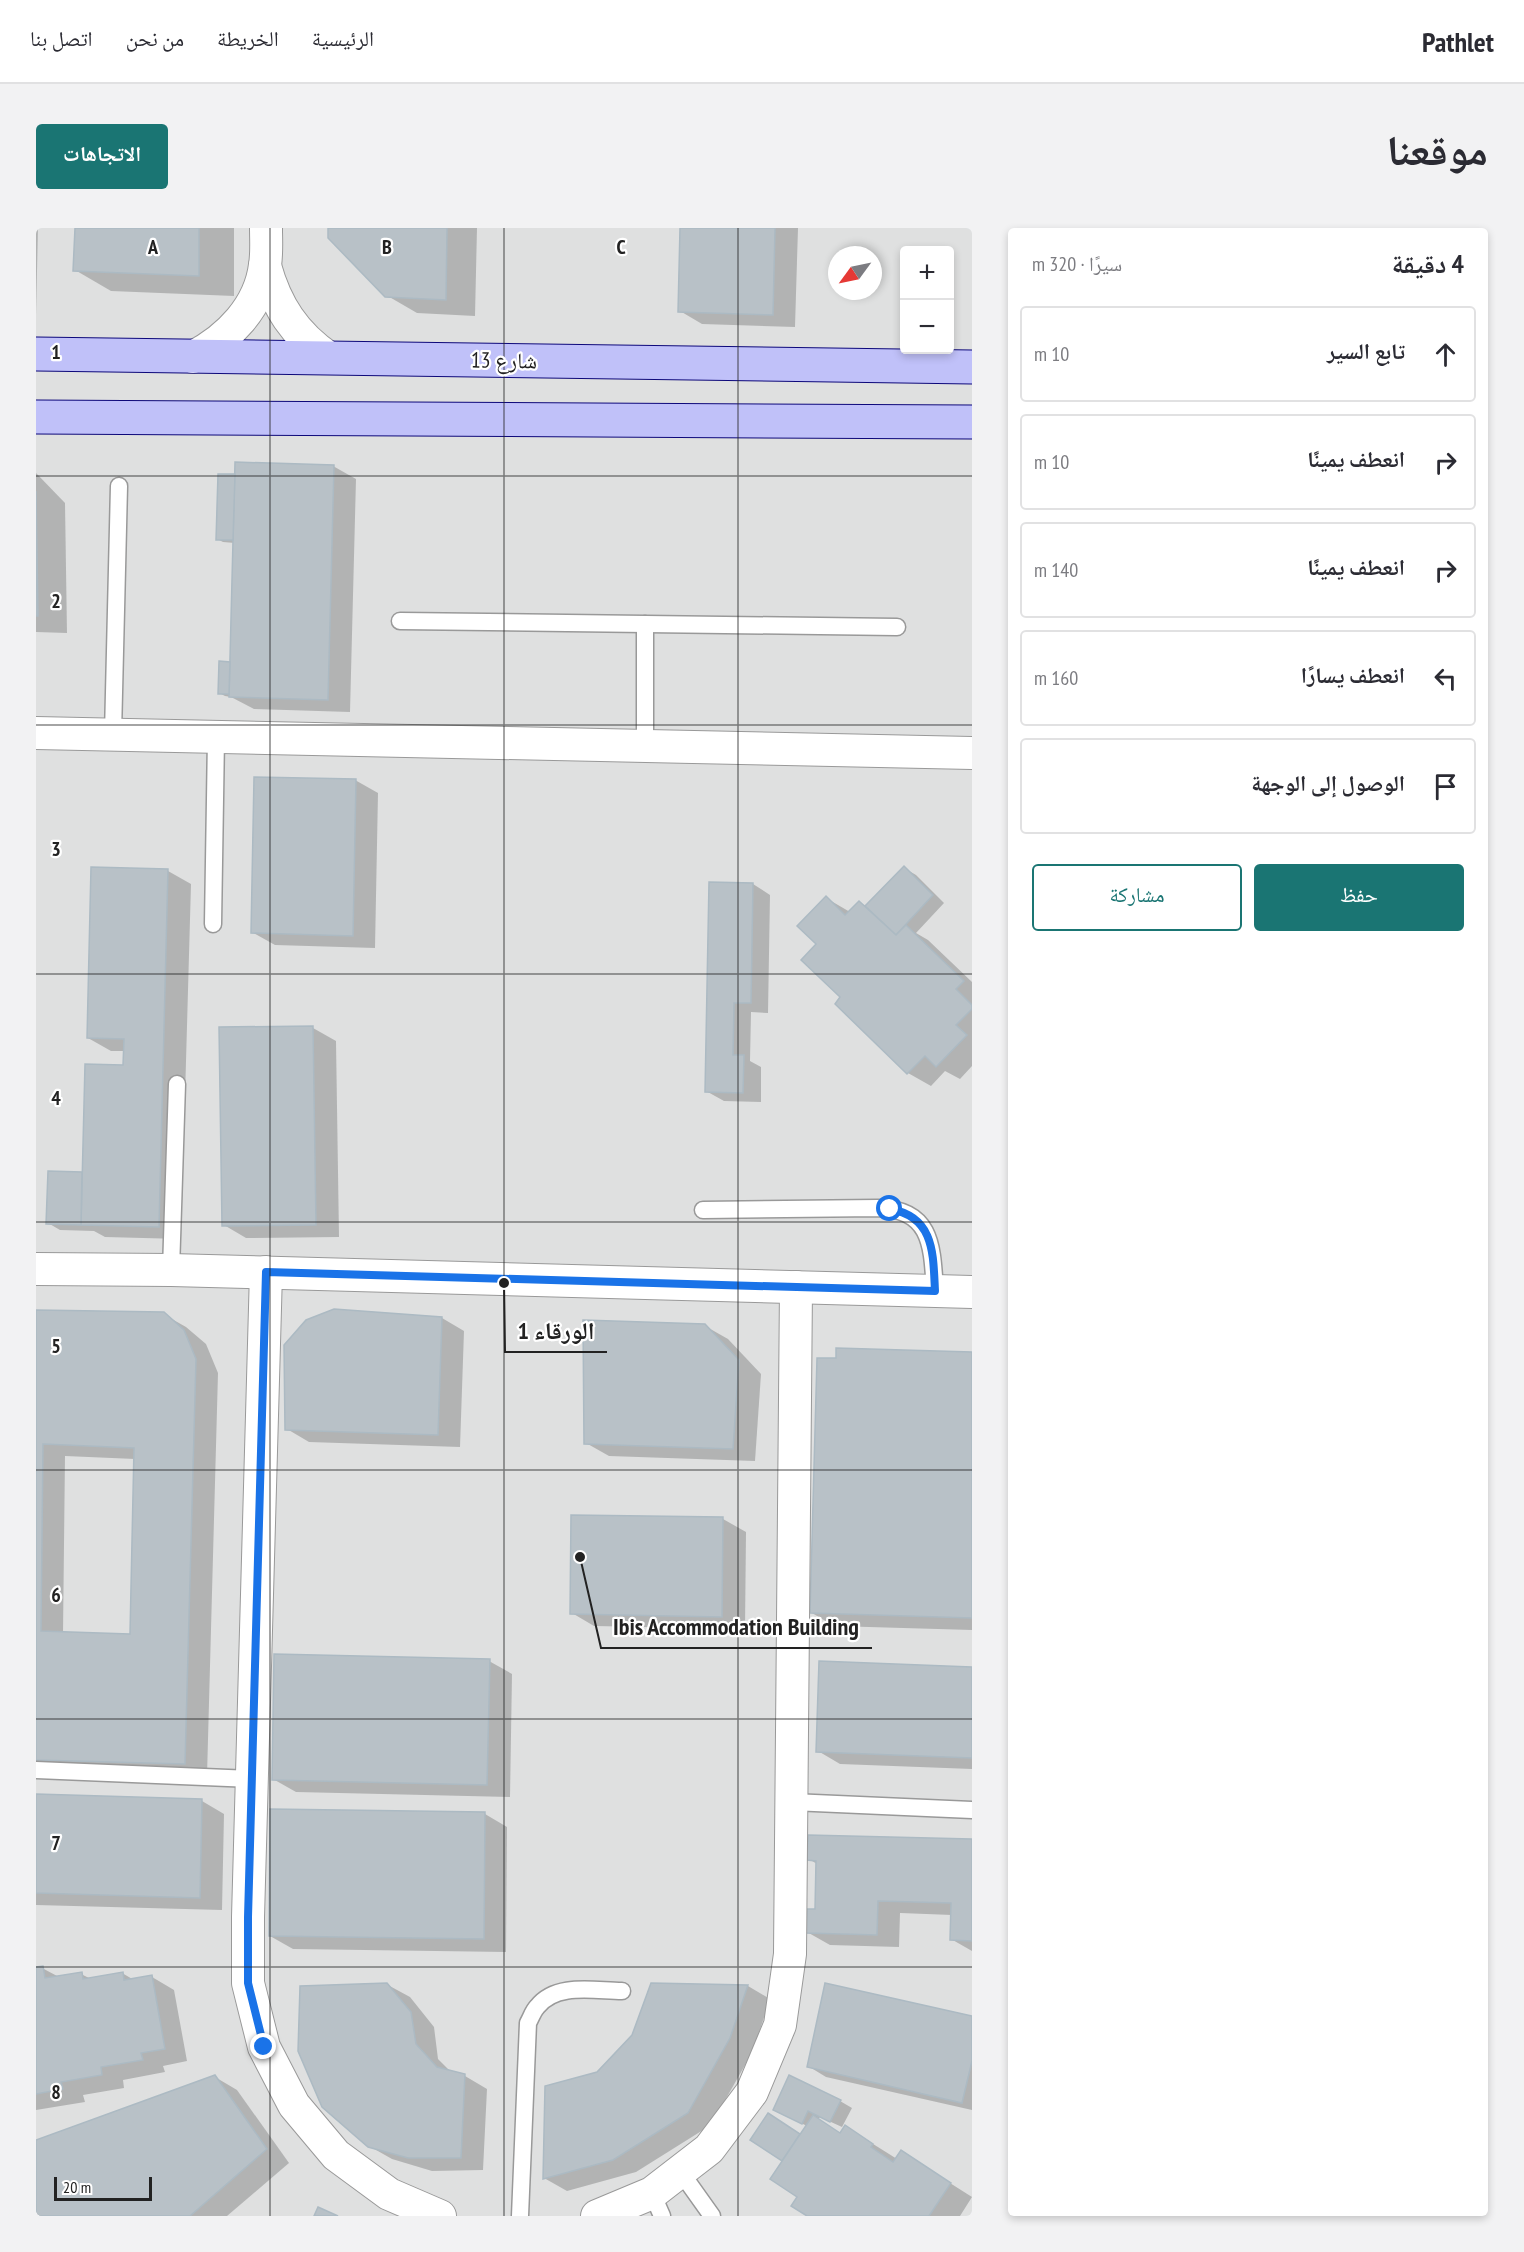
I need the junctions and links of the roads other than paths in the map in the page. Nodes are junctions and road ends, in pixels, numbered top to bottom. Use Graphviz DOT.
graph roads {
  1 [pos="266,228"];
  2 [pos="265,266"];
  3 [pos="36,354"];
  4 [pos="193,357"];
  5 [pos="329,358"];
  6 [pos="972,367"];
  7 [pos="36,417"];
  8 [pos="972,422"];
  9 [pos="119,486"];
  10 [pos="400,621"];
  11 [pos="645,624"];
  12 [pos="897,627"];
  13 [pos="36,733"];
  14 [pos="113,734"];
  15 [pos="216,737"];
  16 [pos="645,746"];
  17 [pos="972,753"];
  18 [pos="213,924"];
  19 [pos="177,1084"];
  20 [pos="704,1210"];
  21 [pos="36,1269"];
  22 [pos="171,1270"];
  23 [pos="266,1272"];
  24 [pos="796,1287"];
  25 [pos="935,1291"];
  26 [pos="972,1292"];
  27 [pos="36,1770"];
  28 [pos="252,1779"];
  29 [pos="792,1802"];
  30 [pos="972,1810"];
  31 [pos="622,1991"];
  32 [pos="680,2171"];
  33 [pos="657,2204"];
  34 [pos="440,2216"];
  35 [pos="520,2216"];
  36 [pos="597,2216"];
  37 [pos="712,2216"];
  1 -- 2 [label="street"];
  2 -- 4 [label="street"];
  2 -- 5 [label="street"];
  3 -- 4 [label="street, شارع 13"];
  4 -- 5 [label="street, شارع 13"];
  5 -- 6 [label="street, شارع 13"];
  7 -- 8 [label="street"];
  9 -- 14 [label="lane"];
  10 -- 11 [label="lane"];
  11 -- 12 [label="lane"];
  11 -- 16 [label="lane"];
  13 -- 14 [label="street"];
  14 -- 15 [label="street"];
  15 -- 16 [label="street"];
  15 -- 18 [label="lane"];
  16 -- 17 [label="street"];
  19 -- 22 [label="lane"];
  20 -- 25 [label="lane"];
  21 -- 22 [label="street"];
  22 -- 23 [label="street"];
  23 -- 24 [label="street"];
  23 -- 28 [label="street"];
  24 -- 25 [label="street"];
  24 -- 29 [label="street"];
  25 -- 26 [label="street"];
  27 -- 28 [label="lane"];
  28 -- 34 [label="street"];
  29 -- 30 [label="lane"];
  29 -- 32 [label="street"];
  31 -- 35 [label="lane"];
  32 -- 33 [label="street"];
  32 -- 37 [label="lane"];
  33 -- 36 [label="street"];
}
